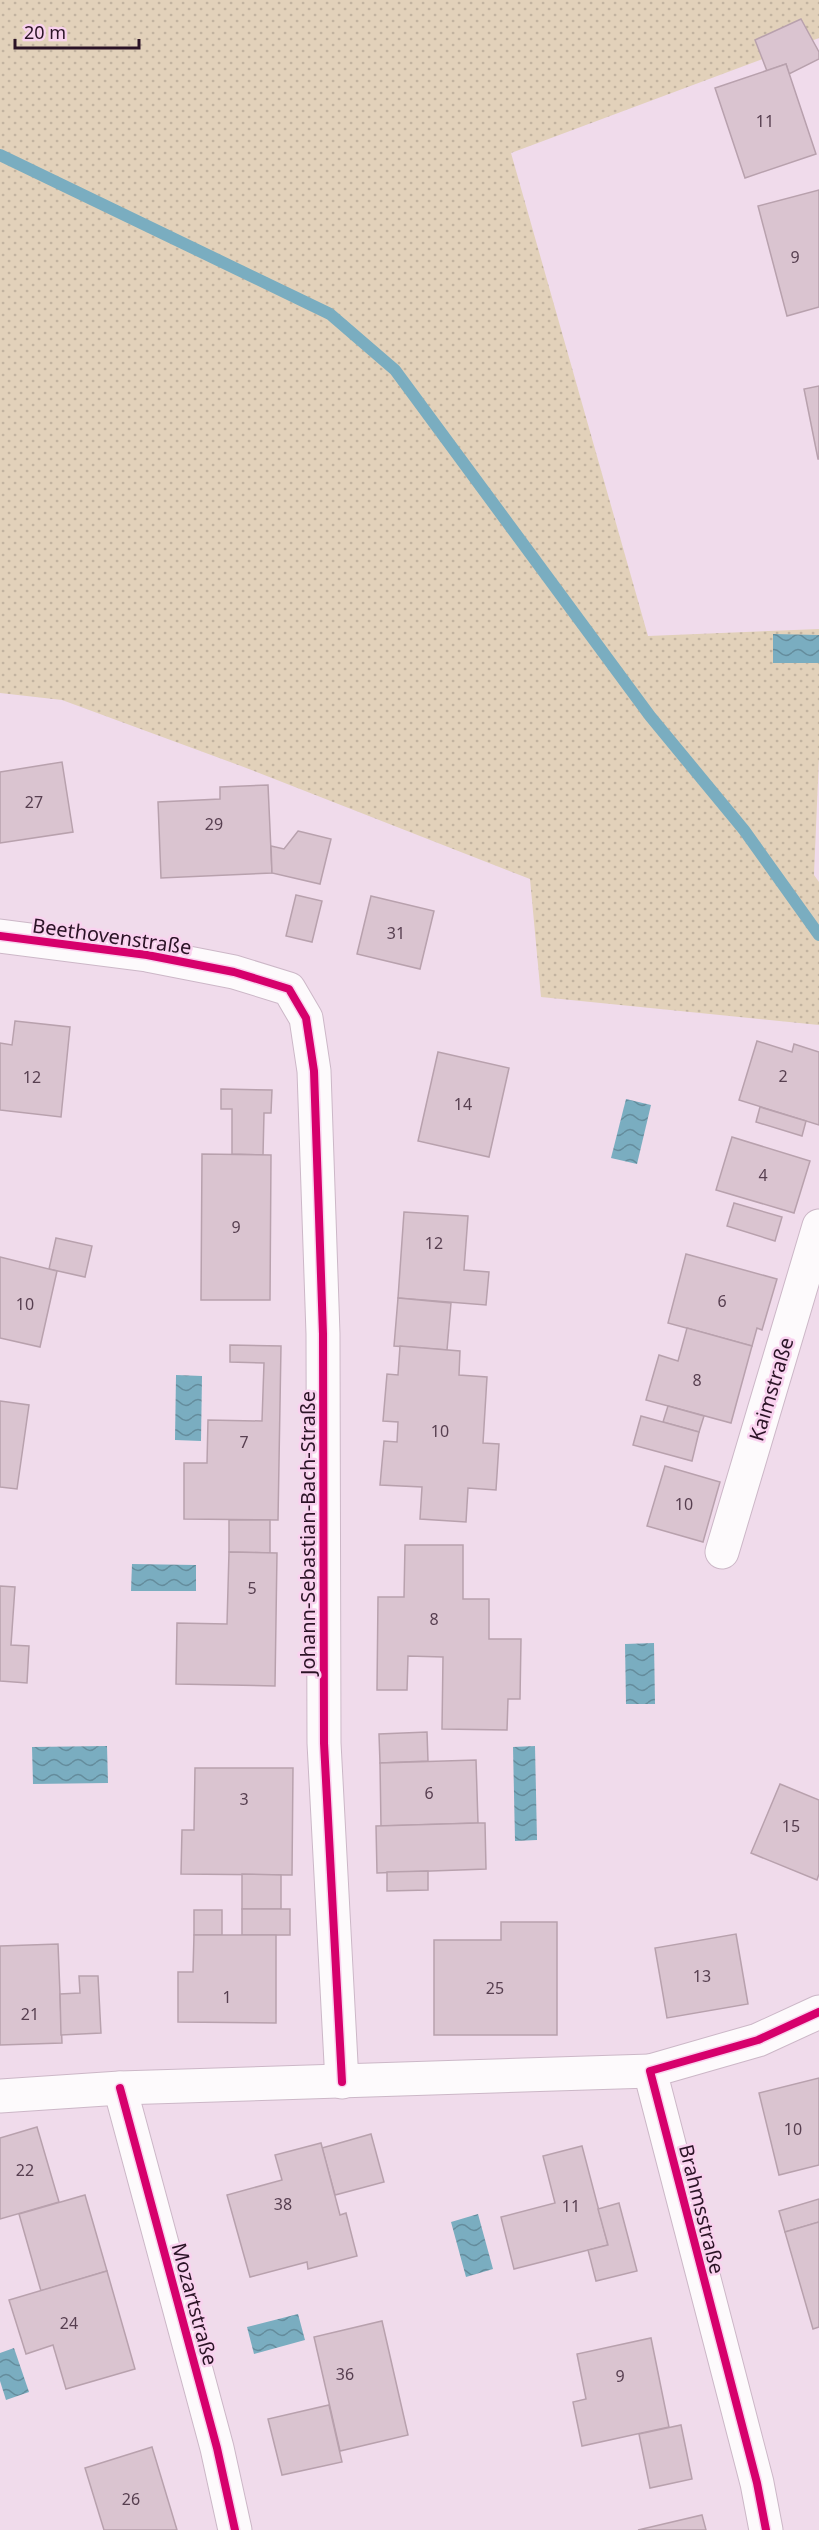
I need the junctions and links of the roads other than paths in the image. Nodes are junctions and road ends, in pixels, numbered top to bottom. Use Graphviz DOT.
graph roads {
  1 [pos="0,936"];
  2 [pos="289,989"];
  3 [pos="819,1226"];
  4 [pos="722,1552"];
  5 [pos="819,2012"];
  6 [pos="650,2071"];
  7 [pos="342,2082"];
  8 [pos="120,2088"];
  9 [pos="0,2096"];
  10 [pos="235,2530"];
  11 [pos="766,2530"];
  1 -- 2 [label="street, Beethovenstraße"];
  2 -- 7 [label="street, Johann-Sebastian-Bach-Straße"];
  3 -- 4 [label="street, Kaimstraße"];
  5 -- 6 [label="street"];
  6 -- 7 [label="street"];
  6 -- 11 [label="street, Brahmsstraße"];
  7 -- 8 [label="street"];
  8 -- 9 [label="street"];
  8 -- 10 [label="street, Mozartstraße"];
}
